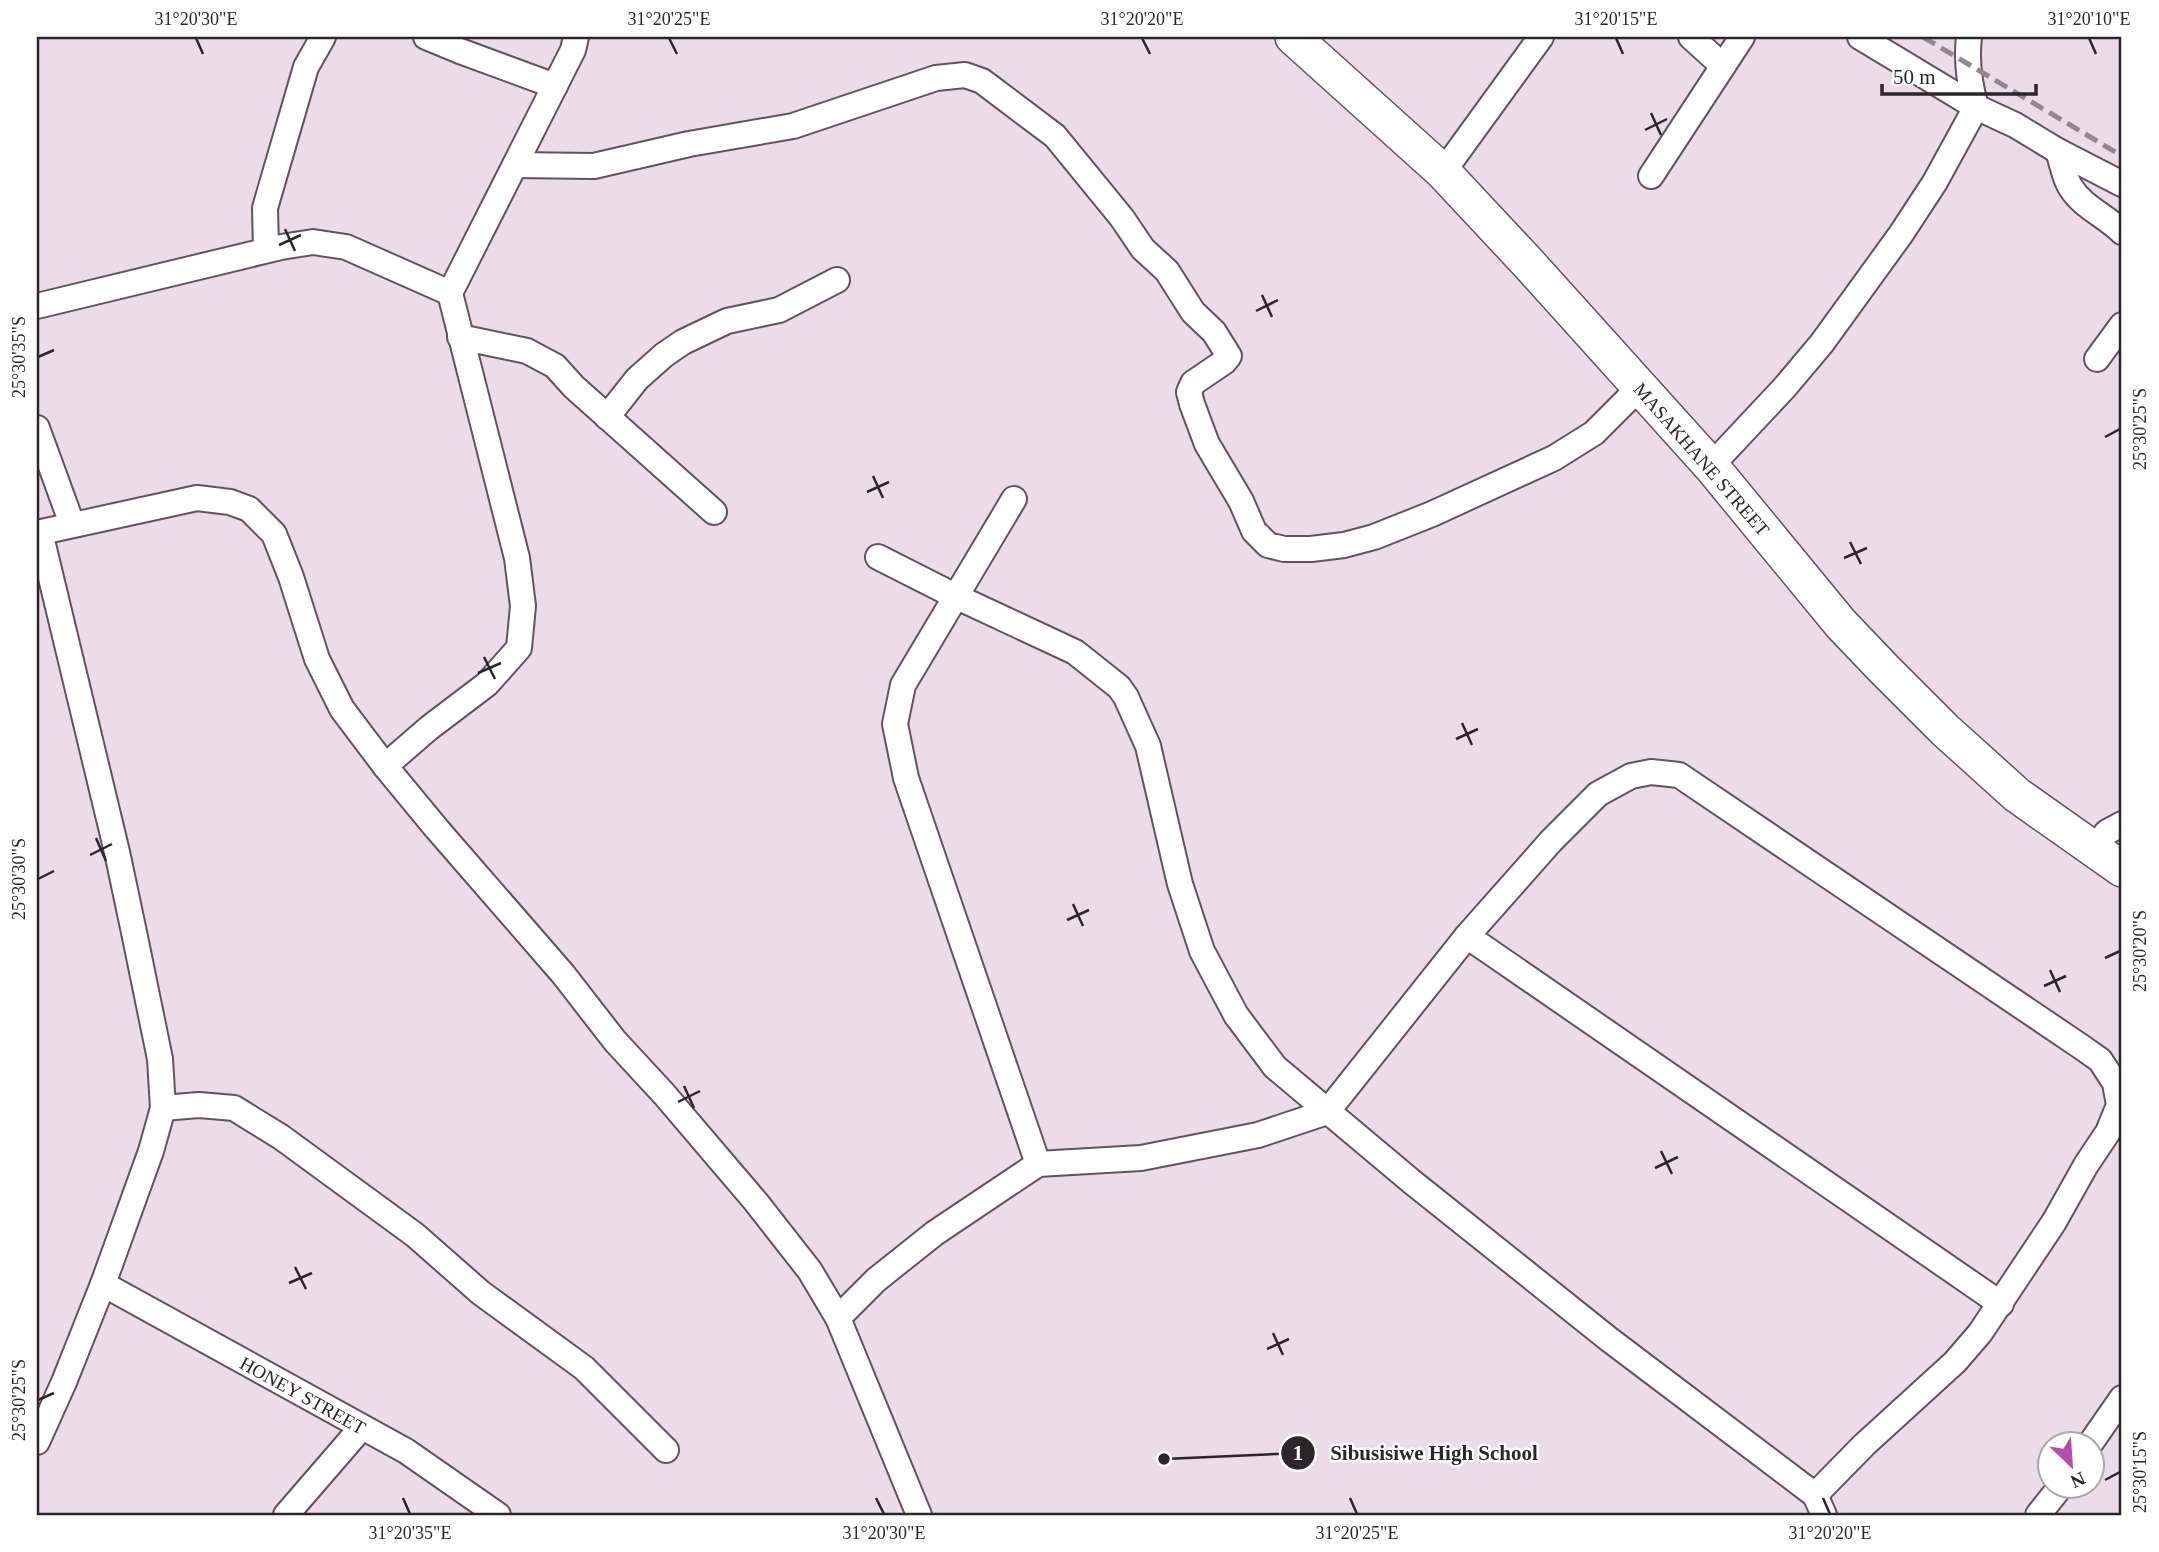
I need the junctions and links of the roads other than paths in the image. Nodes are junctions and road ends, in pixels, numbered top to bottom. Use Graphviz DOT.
graph roads {
  1 [pos="323,37"];
  2 [pos="426,37"];
  3 [pos="576,37"];
  4 [pos="1293,37"];
  5 [pos="1541,37"];
  6 [pos="1691,37"];
  7 [pos="1742,37"];
  8 [pos="1860,37"];
  9 [pos="1969,37"];
  10 [pos="1723,66"];
  11 [pos="555,86"];
  12 [pos="1976,107"];
  13 [pos="2058,151"];
  14 [pos="515,165"];
  15 [pos="1443,172"];
  16 [pos="1651,176"];
  17 [pos="2122,184"];
  18 [pos="2122,232"];
  19 [pos="266,250"];
  20 [pos="836,280"];
  21 [pos="450,293"];
  22 [pos="37,306"];
  23 [pos="2122,325"];
  24 [pos="460,337"];
  25 [pos="2097,359"];
  26 [pos="1640,387"];
  27 [pos="607,417"];
  28 [pos="37,428"];
  29 [pos="1711,466"];
  30 [pos="1014,499"];
  31 [pos="713,512"];
  32 [pos="72,524"];
  33 [pos="38,532"];
  34 [pos="878,557"];
  35 [pos="955,597"];
  36 [pos="385,766"];
  37 [pos="2122,824"];
  38 [pos="2092,850"];
  39 [pos="2122,869"];
  40 [pos="1467,936"];
  41 [pos="163,1108"];
  42 [pos="1327,1112"];
  43 [pos="1038,1164"];
  44 [pos="103,1284"];
  45 [pos="2001,1304"];
  46 [pos="838,1318"];
  47 [pos="2122,1398"];
  48 [pos="362,1427"];
  49 [pos="2100,1430"];
  50 [pos="37,1442"];
  51 [pos="666,1450"];
  52 [pos="2050,1500"];
  53 [pos="1819,1505"];
  54 [pos="286,1515"];
  55 [pos="498,1515"];
  56 [pos="919,1515"];
  57 [pos="2038,1515"];
  1 -- 19 [label="street"];
  2 -- 11 [label="street"];
  3 -- 11 [label="street"];
  4 -- 15 [label="street, MASAKHANE STREET"];
  5 -- 15 [label="street"];
  6 -- 10 [label="street"];
  7 -- 10 [label="street"];
  8 -- 12 [label="street"];
  9 -- 12 [label="street"];
  10 -- 16 [label="street"];
  11 -- 14 [label="street"];
  12 -- 13 [label="street"];
  12 -- 29 [label="street"];
  13 -- 17 [label="street"];
  13 -- 18 [label="street"];
  14 -- 21 [label="street"];
  14 -- 26 [label="street"];
  15 -- 26 [label="street, MASAKHANE STREET"];
  19 -- 21 [label="street"];
  19 -- 22 [label="street"];
  20 -- 27 [label="street"];
  21 -- 24 [label="street"];
  23 -- 25 [label="street"];
  24 -- 27 [label="street"];
  24 -- 36 [label="street"];
  26 -- 29 [label="street, MASAKHANE STREET"];
  27 -- 31 [label="street"];
  28 -- 32 [label="street"];
  29 -- 38 [label="street, MASAKHANE STREET"];
  30 -- 35 [label="street"];
  32 -- 33 [label="street"];
  32 -- 36 [label="street"];
  33 -- 41 [label="street"];
  34 -- 35 [label="street"];
  35 -- 42 [label="street"];
  35 -- 43 [label="street"];
  36 -- 46 [label="street"];
  37 -- 38 [label="street"];
  38 -- 39 [label="street, MASAKHANE STREET"];
  40 -- 42 [label="street"];
  40 -- 45 [label="street"];
  40 -- 45 [label="street"];
  41 -- 44 [label="street"];
  41 -- 51 [label="street"];
  42 -- 43 [label="street"];
  42 -- 53 [label="street"];
  43 -- 46 [label="street"];
  44 -- 48 [label="street, HONEY STREET"];
  44 -- 50 [label="street"];
  45 -- 53 [label="street"];
  46 -- 56 [label="street"];
  47 -- 49 [label="street"];
  48 -- 54 [label="street"];
  48 -- 55 [label="street, HONEY STREET"];
  52 -- 57 [label="street"];
}
